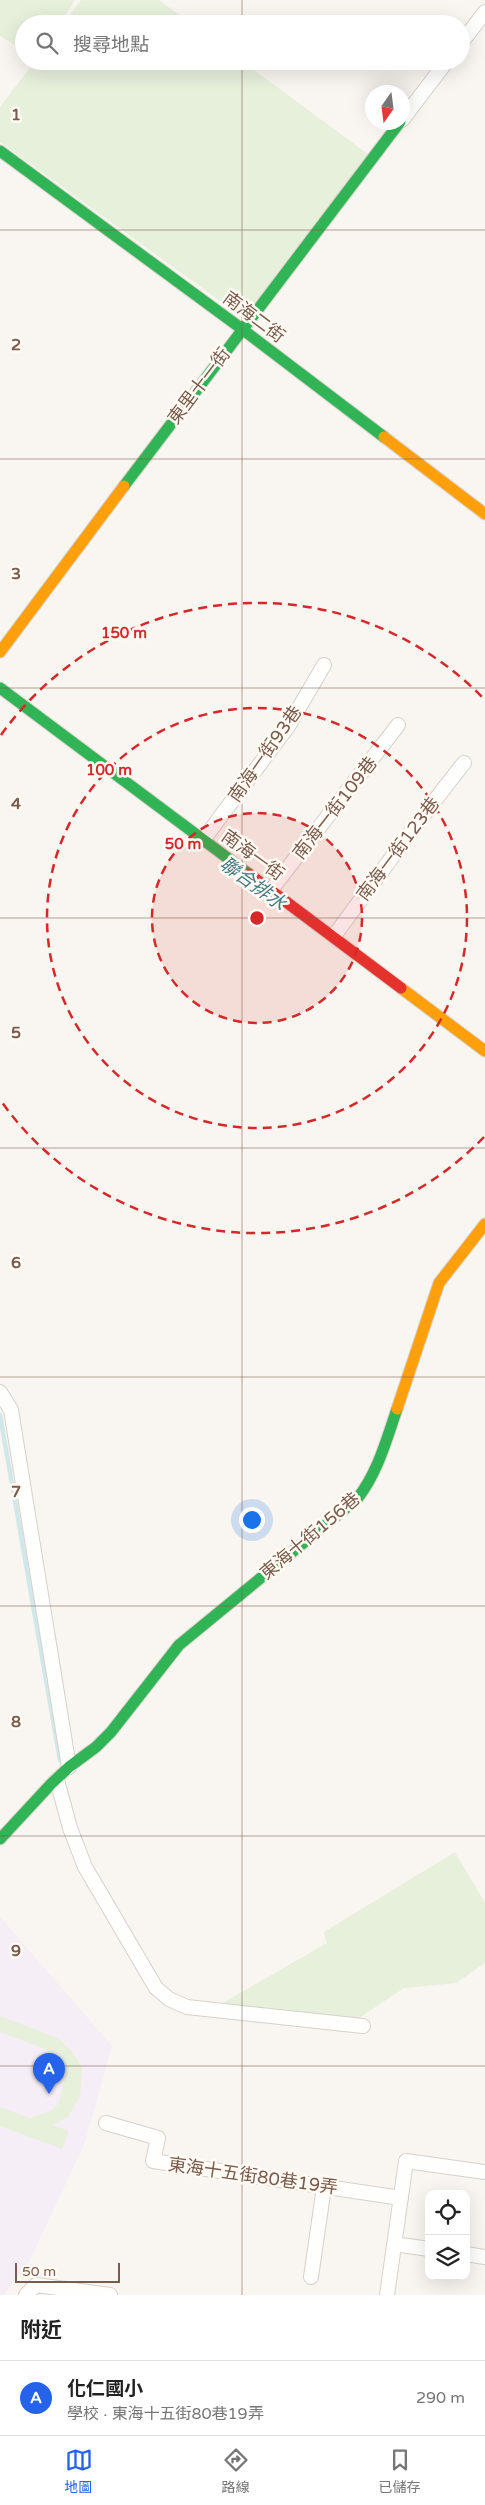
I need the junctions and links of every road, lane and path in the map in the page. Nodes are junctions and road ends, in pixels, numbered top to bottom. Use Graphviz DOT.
graph roads {
  1 [pos="485,12"];
  2 [pos="470,31"];
  3 [pos="440,70"];
  4 [pos="410,110"];
  5 [pos="394,130"];
  6 [pos="0,151"];
  7 [pos="242,329"];
  8 [pos="485,514"];
  9 [pos="0,652"];
  10 [pos="324,665"];
  11 [pos="0,688"];
  12 [pos="398,725"];
  13 [pos="464,763"];
  14 [pos="203,840"];
  15 [pos="271,890"];
  16 [pos="334,936"];
  17 [pos="485,1051"];
  18 [pos="485,1224"];
  19 [pos="0,1392"];
  20 [pos="69,1767"];
  21 [pos="57,1780"];
  22 [pos="0,1839"];
  23 [pos="363,2026"];
  24 [pos="106,2123"];
  25 [pos="485,2172"];
  26 [pos="324,2187"];
  27 [pos="401,2198"];
  28 [pos="394,2244"];
  29 [pos="425,2248"];
  30 [pos="470,2255"];
  31 [pos="485,2257"];
  32 [pos="311,2277"];
  33 [pos="31,2290"];
  34 [pos="110,2295"];
  35 [pos="387,2295"];
  1 -- 2 [label="street"];
  3 -- 4 [label="street"];
  5 -- 7 [label="street, 東里十一街"];
  6 -- 7 [label="street, 南海二街"];
  7 -- 8 [label="street, 南海二街"];
  7 -- 9 [label="street, 東里十一街"];
  10 -- 14 [label="street, 南海一街93巷"];
  11 -- 14 [label="street, 南海一街"];
  12 -- 15 [label="street, 南海一街109巷"];
  13 -- 16 [label="street, 南海一街123巷"];
  14 -- 15 [label="street, 南海一街"];
  15 -- 16 [label="street, 南海一街"];
  16 -- 17 [label="street, 南海一街"];
  18 -- 20 [label="street, 東海十街156巷"];
  19 -- 20 [label="street"];
  20 -- 21 [label="street, 東海十街156巷"];
  21 -- 22 [label="street, 東海十街156巷"];
  21 -- 23 [label="street"];
  24 -- 26 [label="street, 東海十五街80巷19弄"];
  25 -- 27 [label="street"];
  26 -- 27 [label="street, 東海十五街80巷19弄"];
  26 -- 32 [label="street"];
  27 -- 28 [label="street"];
  28 -- 29 [label="street"];
  28 -- 35 [label="street"];
  30 -- 31 [label="street"];
  33 -- 34 [label="street"];
}
